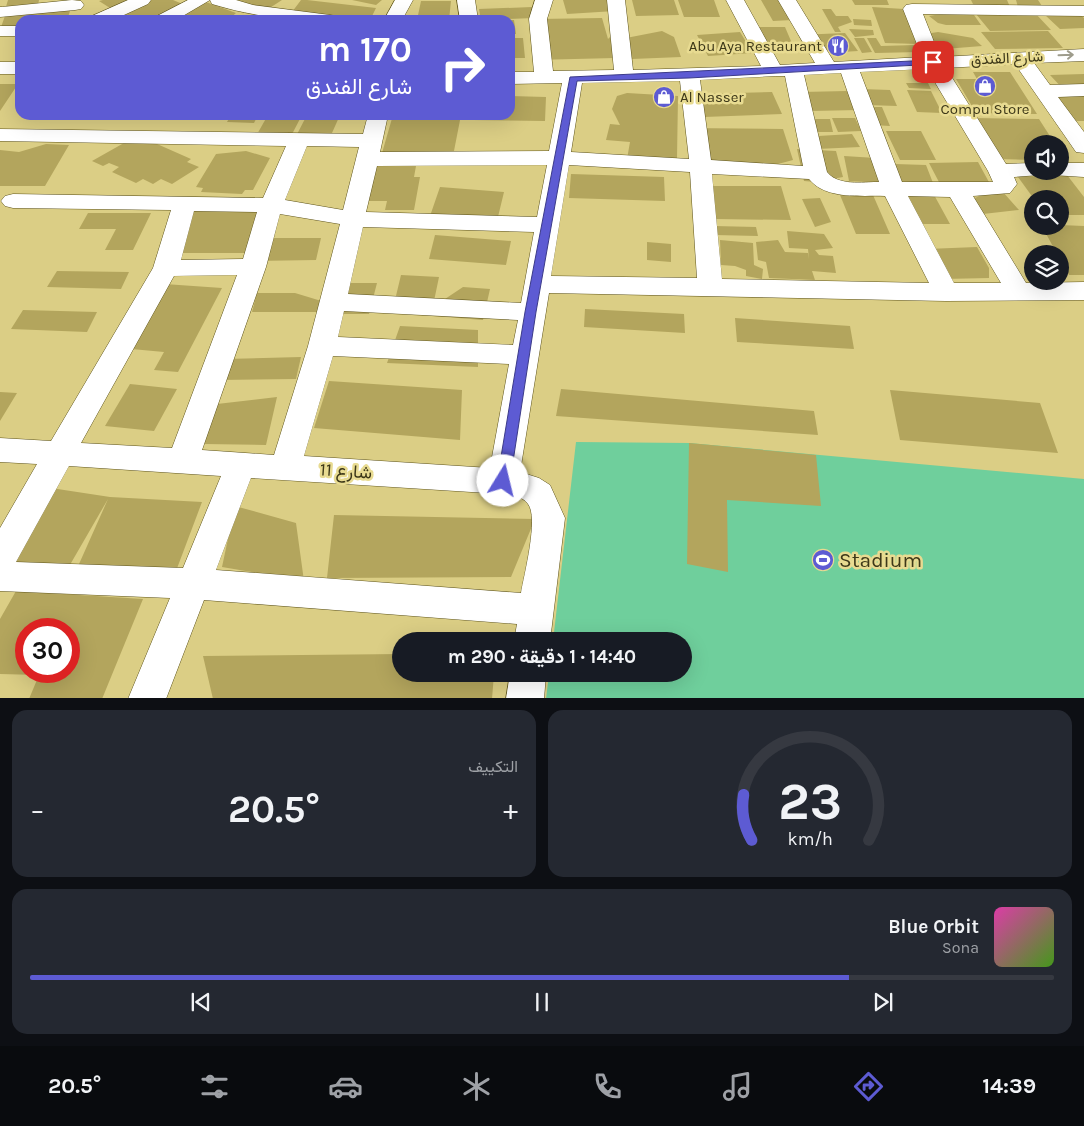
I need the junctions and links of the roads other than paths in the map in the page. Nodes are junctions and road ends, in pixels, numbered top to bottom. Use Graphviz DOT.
graph roads {
  1 [pos="142,0"];
  2 [pos="218,0"];
  3 [pos="404,0"];
  4 [pos="466,0"];
  5 [pos="544,0"];
  6 [pos="616,0"];
  7 [pos="735,0"];
  8 [pos="787,0"];
  9 [pos="195,1"];
  10 [pos="910,4"];
  11 [pos="2,7"];
  12 [pos="75,8"];
  13 [pos="1084,11"];
  14 [pos="109,15"];
  15 [pos="171,15"];
  16 [pos="245,15"];
  17 [pos="396,15"];
  18 [pos="468,15"];
  19 [pos="0,31"];
  20 [pos="15,31"];
  21 [pos="1084,55"];
  22 [pos="1020,57"];
  23 [pos="933,62"];
  24 [pos="837,67"];
  25 [pos="0,68"];
  26 [pos="15,68"];
  27 [pos="783,70"];
  28 [pos="689,75"];
  29 [pos="624,77"];
  30 [pos="515,78"];
  31 [pos="544,78"];
  32 [pos="573,78"];
  33 [pos="1084,90"];
  34 [pos="1046,91"];
  35 [pos="377,120"];
  36 [pos="0,135"];
  37 [pos="300,140"];
  38 [pos="1084,147"];
  39 [pos="369,150"];
  40 [pos="559,158"];
  41 [pos="700,167"];
  42 [pos="1024,170"];
  43 [pos="1069,170"];
  44 [pos="1084,170"];
  45 [pos="1000,171"];
  46 [pos="816,174"];
  47 [pos="893,189"];
  48 [pos="958,190"];
  49 [pos="185,204"];
  50 [pos="271,205"];
  51 [pos="4,206"];
  52 [pos="353,219"];
  53 [pos="548,225"];
  54 [pos="253,267"];
  55 [pos="166,268"];
  56 [pos="537,284"];
  57 [pos="710,287"];
  58 [pos="1084,291"];
  59 [pos="946,292"];
  60 [pos="1019,292"];
  61 [pos="333,302"];
  62 [pos="531,312"];
  63 [pos="322,346"];
  64 [pos="523,355"];
  65 [pos="0,450"];
  66 [pos="60,454"];
  67 [pos="183,461"];
  68 [pos="242,465"];
  69 [pos="286,467"];
  70 [pos="503,481"];
  71 [pos="0,558"];
  72 [pos="0,576"];
  73 [pos="194,584"];
  74 [pos="533,625"];
  75 [pos="527,682"];
  76 [pos="147,698"];
  77 [pos="525,698"];
  1 -- 14 [label="street"];
  2 -- 16 [label="street"];
  3 -- 17 [label="street"];
  4 -- 18 [label="street"];
  5 -- 31 [label="street"];
  6 -- 29 [label="street"];
  7 -- 27 [label="street"];
  8 -- 24 [label="street"];
  9 -- 15 [label="street"];
  10 -- 13 [label="street"];
  10 -- 23 [label="street"];
  11 -- 12 [label="street"];
  19 -- 20 [label="street"];
  22 -- 21 [label="street, شارع الفندق, one-way"];
  22 -- 23 [label="street, شارع الفندق"];
  22 -- 34 [label="street"];
  23 -- 24 [label="street, شارع الفندق"];
  23 -- 45 [label="street"];
  24 -- 27 [label="street, شارع الفندق"];
  24 -- 47 [label="street"];
  25 -- 26 [label="street"];
  27 -- 28 [label="street, شارع الفندق"];
  27 -- 46 [label="street"];
  28 -- 29 [label="street, شارع الفندق"];
  28 -- 41 [label="street"];
  29 -- 32 [label="street, شارع الفندق"];
  30 -- 31 [label="street, شارع الفندق"];
  31 -- 32 [label="street, شارع الفندق"];
  32 -- 40 [label="street"];
  33 -- 34 [label="street"];
  34 -- 38 [label="street"];
  35 -- 39 [label="street"];
  36 -- 37 [label="street"];
  37 -- 39 [label="street"];
  37 -- 50 [label="street"];
  39 -- 40 [label="street"];
  39 -- 52 [label="street"];
  40 -- 41 [label="street"];
  40 -- 53 [label="street"];
  41 -- 46 [label="street"];
  41 -- 57 [label="street"];
  42 -- 45 [label="street"];
  43 -- 44 [label="street"];
  45 -- 48 [label="street"];
  46 -- 47 [label="street"];
  47 -- 48 [label="street"];
  47 -- 59 [label="street"];
  48 -- 60 [label="street"];
  49 -- 50 [label="street"];
  49 -- 51 [label="street"];
  49 -- 55 [label="street"];
  50 -- 52 [label="street"];
  50 -- 54 [label="street"];
  52 -- 53 [label="street"];
  52 -- 61 [label="street"];
  53 -- 56 [label="street"];
  54 -- 55 [label="street"];
  54 -- 67 [label="street"];
  55 -- 66 [label="street"];
  56 -- 57 [label="street"];
  56 -- 62 [label="street"];
  57 -- 59 [label="street"];
  58 -- 60 [label="street"];
  59 -- 60 [label="street"];
  61 -- 62 [label="street"];
  61 -- 63 [label="street"];
  62 -- 64 [label="street"];
  63 -- 64 [label="street"];
  63 -- 69 [label="street"];
  64 -- 70 [label="street"];
  65 -- 66 [label="street, شارع 11"];
  66 -- 67 [label="street, شارع 11"];
  66 -- 71 [label="street"];
  67 -- 68 [label="street, شارع 11"];
  68 -- 69 [label="street, شارع 11"];
  68 -- 73 [label="street"];
  69 -- 70 [label="street, شارع 11"];
  70 -- 74 [label="street, شارع 11"];
  72 -- 73 [label="street"];
  73 -- 74 [label="street"];
  73 -- 76 [label="street"];
  75 -- 77 [label="street"];
}
